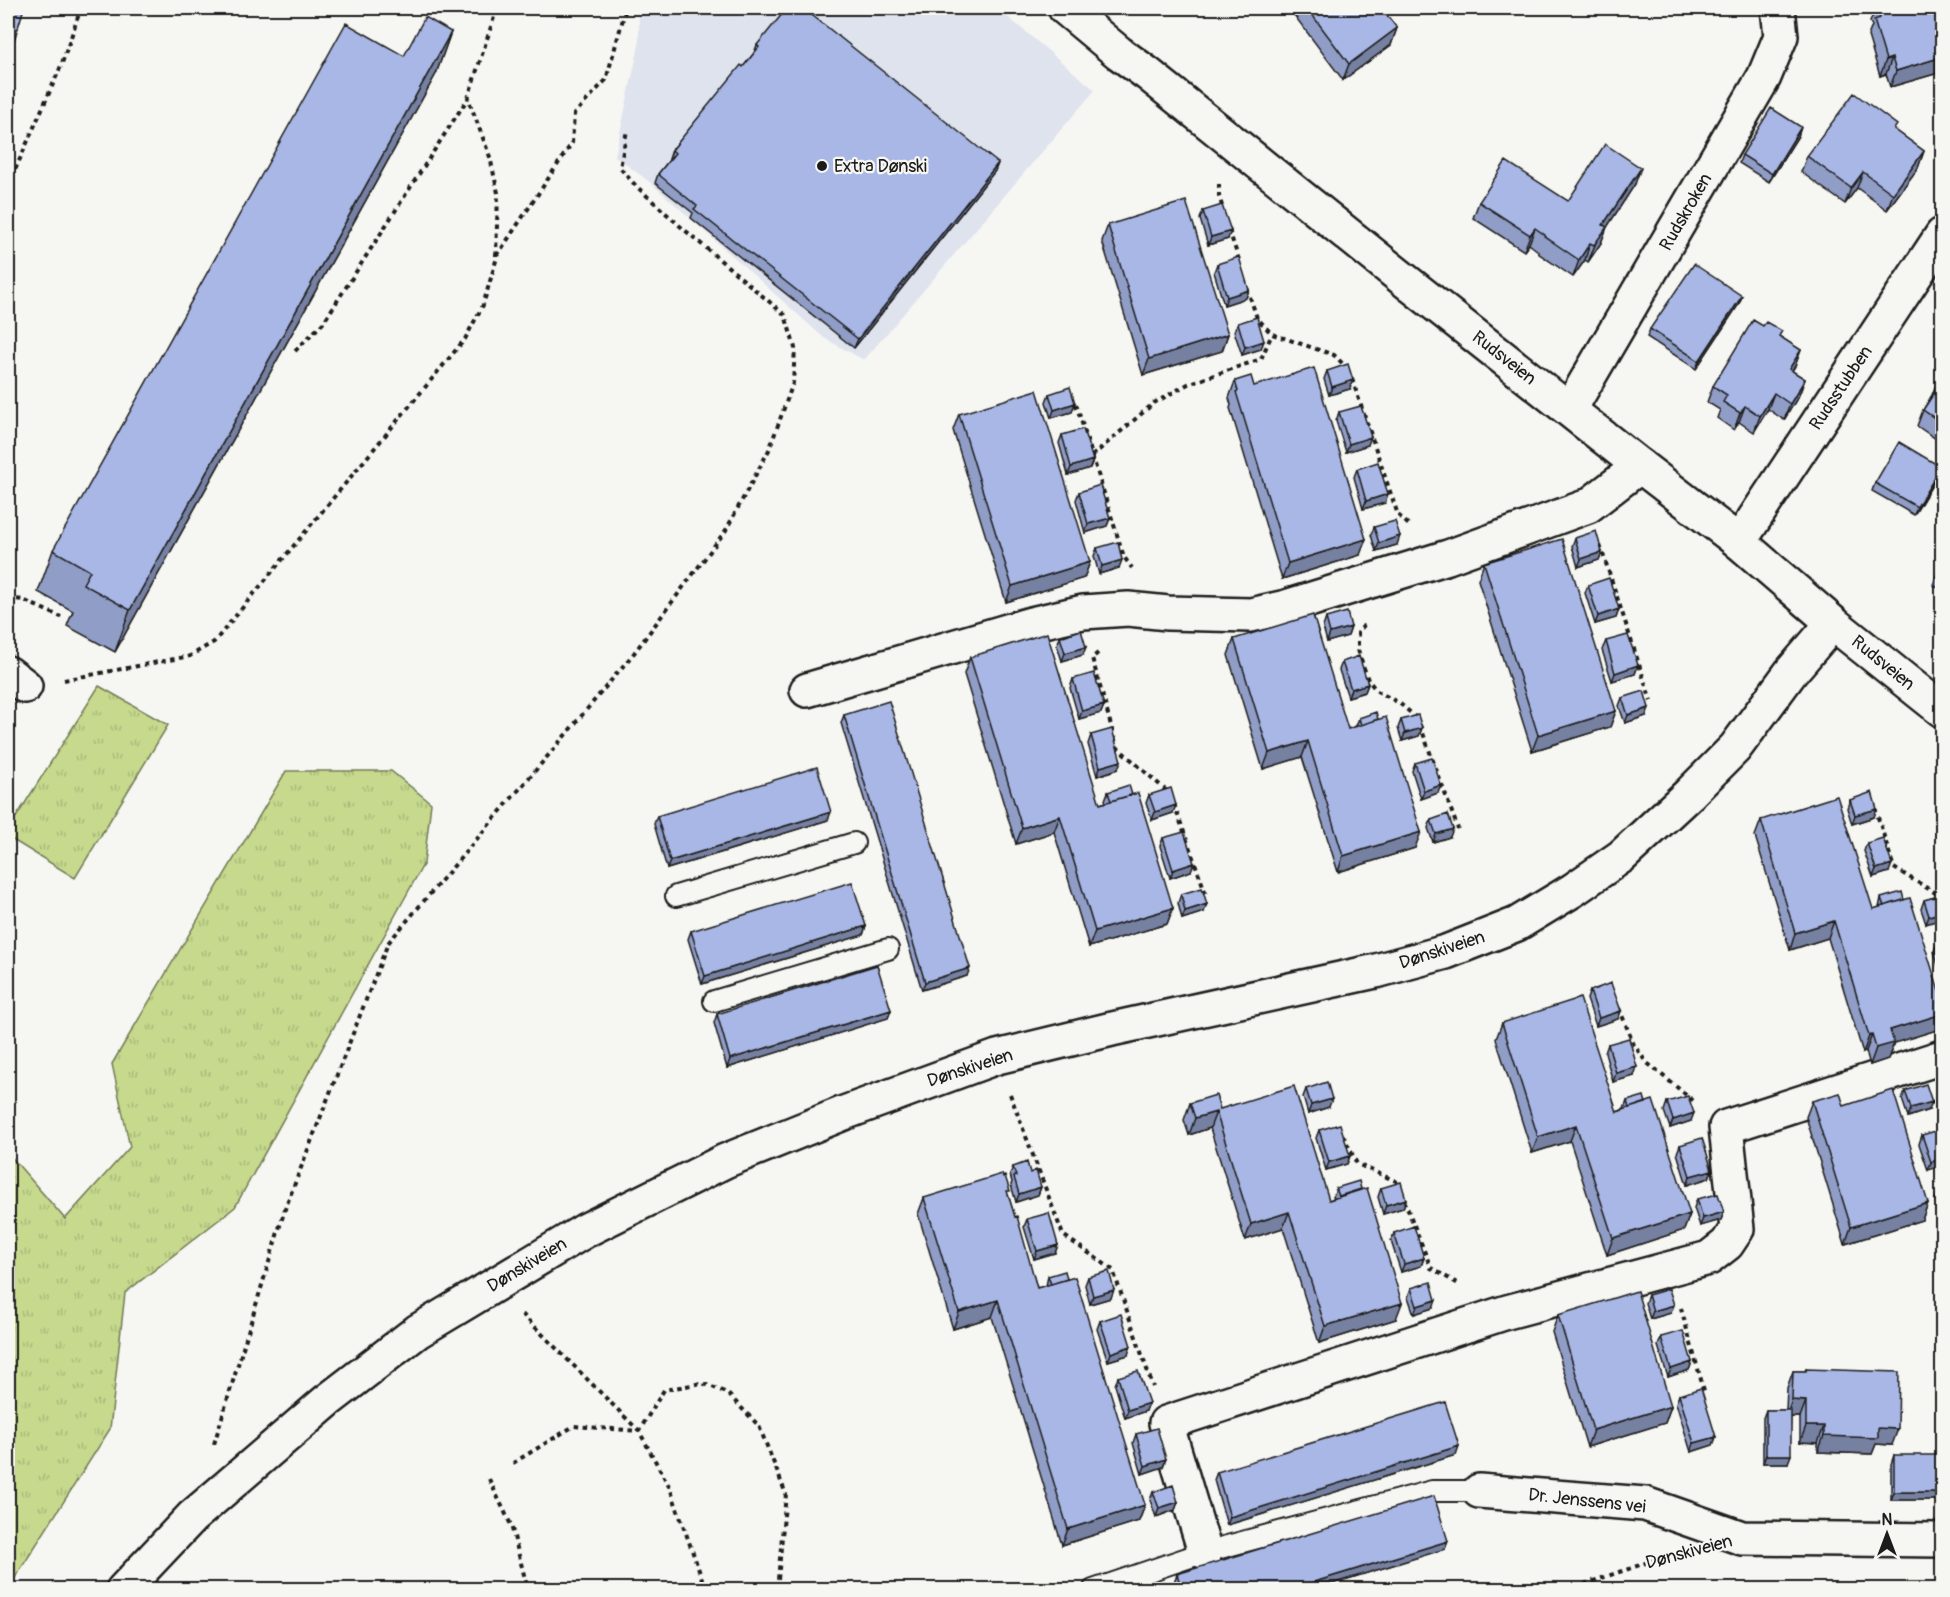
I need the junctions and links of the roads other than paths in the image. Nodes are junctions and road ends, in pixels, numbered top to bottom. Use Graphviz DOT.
graph roads {
  1 [pos="1065,8"];
  2 [pos="1778,8"];
  3 [pos="1942,235"];
  4 [pos="1570,410"];
  5 [pos="1640,466"];
  6 [pos="1739,542"];
  7 [pos="1833,623"];
  8 [pos="807,690"];
  9 [pos="1942,710"];
  10 [pos="855,843"];
  11 [pos="676,896"];
  12 [pos="888,949"];
  13 [pos="714,1001"];
  14 [pos="1942,1057"];
  15 [pos="1479,1491"];
  16 [pos="1942,1540"];
  17 [pos="1205,1552"];
  18 [pos="123,1590"];
  19 [pos="1093,1590"];
  1 -- 4 [label="street, Rudsveien"];
  2 -- 4 [label="street, Rudskroken"];
  3 -- 6 [label="street, Rudsstubben"];
  4 -- 5 [label="street, Rudsveien"];
  5 -- 6 [label="street, Rudsveien"];
  5 -- 8 [label="street"];
  6 -- 7 [label="street, Rudsveien"];
  7 -- 9 [label="street, Rudsveien"];
  7 -- 18 [label="street, Dønskiveien"];
  10 -- 11 [label="lane"];
  12 -- 13 [label="lane"];
  14 -- 17 [label="street"];
  15 -- 16 [label="street, Dr. Jenssens vei"];
  15 -- 17 [label="lane"];
  17 -- 19 [label="lane"];
}
